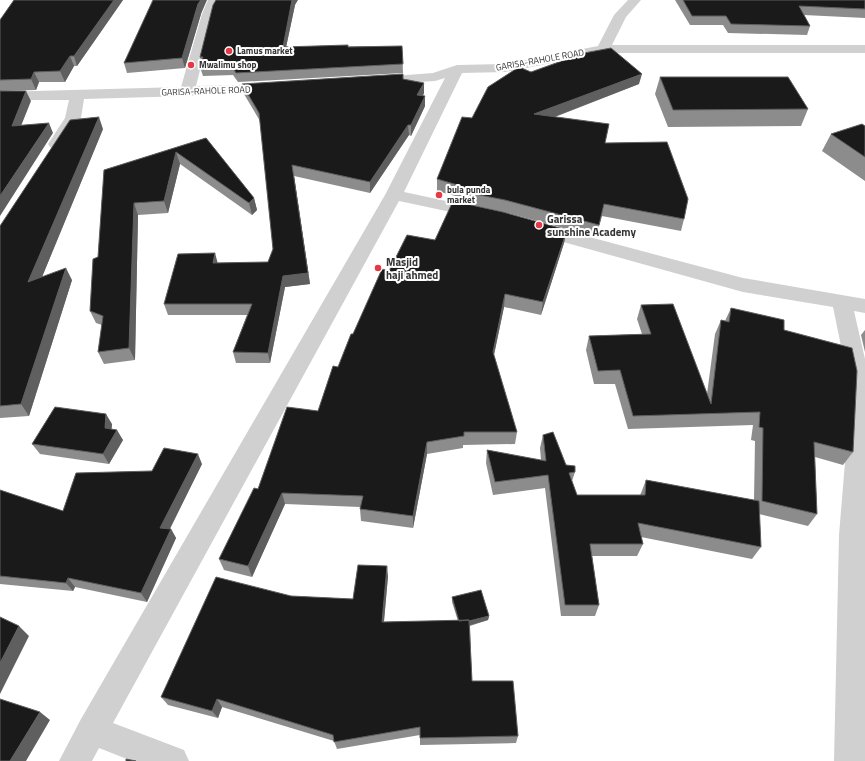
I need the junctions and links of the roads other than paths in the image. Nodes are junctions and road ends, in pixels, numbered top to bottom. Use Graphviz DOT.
graph roads {
  1 [pos="214,0"];
  2 [pos="635,0"];
  3 [pos="602,49"];
  4 [pos="865,49"];
  5 [pos="457,69"];
  6 [pos="363,82"];
  7 [pos="283,87"];
  8 [pos="187,92"];
  9 [pos="77,95"];
  10 [pos="0,96"];
  11 [pos="49,156"];
  12 [pos="394,195"];
  13 [pos="497,217"];
  14 [pos="519,224"];
  15 [pos="854,304"];
  16 [pos="92,730"];
  17 [pos="75,761"];
  18 [pos="174,761"];
  19 [pos="850,761"];
  1 -- 8 [label="street"];
  2 -- 3 [label="street"];
  3 -- 4 [label="street, GARISA-RAHOLE ROAD"];
  3 -- 5 [label="street, GARISA-RAHOLE ROAD"];
  5 -- 6 [label="street, GARISA-RAHOLE ROAD"];
  5 -- 12 [label="street"];
  7 -- 8 [label="street, GARISA-RAHOLE ROAD"];
  8 -- 9 [label="street, GARISA-RAHOLE ROAD"];
  9 -- 10 [label="street, GARISA-RAHOLE ROAD"];
  9 -- 11 [label="street"];
  12 -- 13 [label="street"];
  12 -- 16 [label="street"];
  14 -- 15 [label="street"];
  15 -- 19 [label="street"];
  16 -- 17 [label="street"];
  16 -- 18 [label="street"];
}
